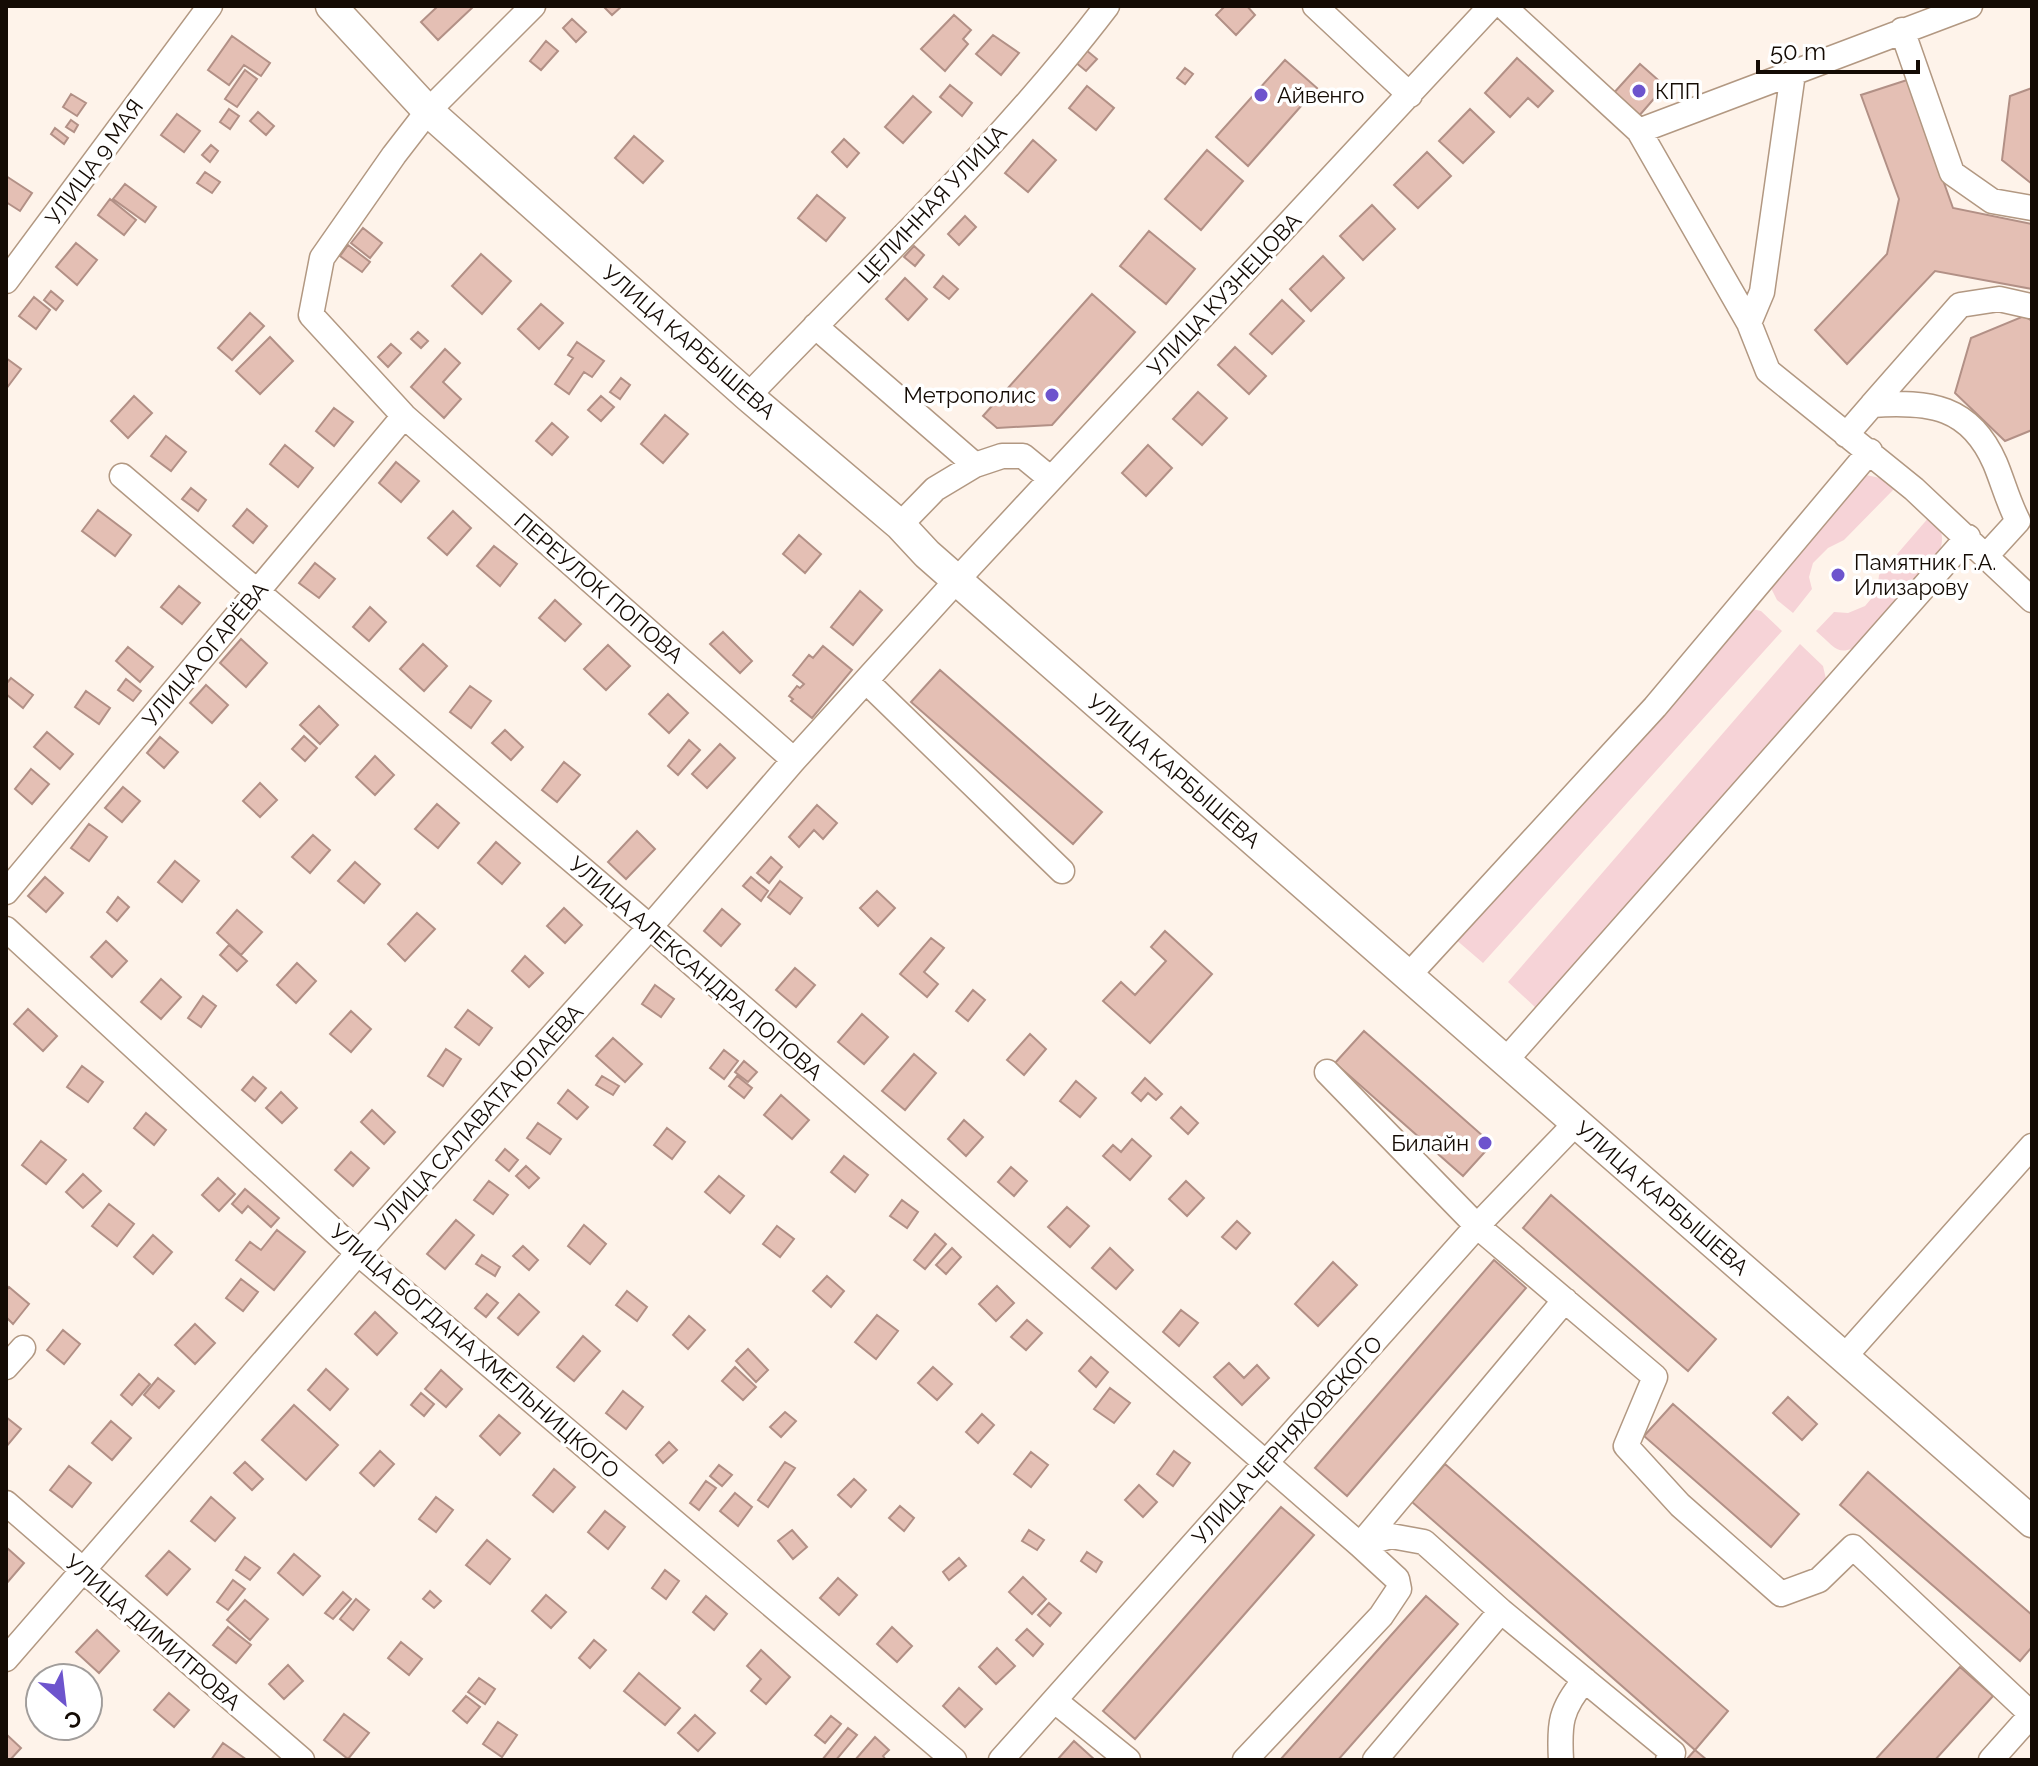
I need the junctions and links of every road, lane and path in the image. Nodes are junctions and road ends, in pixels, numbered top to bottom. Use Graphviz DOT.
graph roads {
  1 [pos="210,6"];
  2 [pos="331,6"];
  3 [pos="533,6"];
  4 [pos="1107,6"];
  5 [pos="1315,6"];
  6 [pos="1491,6"];
  7 [pos="1503,6"];
  8 [pos="1970,6"];
  9 [pos="1902,30"];
  10 [pos="1793,73"];
  11 [pos="1410,95"];
  12 [pos="428,111"];
  13 [pos="1639,131"];
  14 [pos="2032,208"];
  15 [pos="6,281"];
  16 [pos="2030,306"];
  17 [pos="1749,323"];
  18 [pos="815,326"];
  19 [pos="748,396"];
  20 [pos="1872,405"];
  21 [pos="404,416"];
  22 [pos="1846,435"];
  23 [pos="1870,451"];
  24 [pos="975,465"];
  25 [pos="122,476"];
  26 [pos="1051,479"];
  27 [pos="2025,512"];
  28 [pos="900,525"];
  29 [pos="1968,537"];
  30 [pos="1986,556"];
  31 [pos="957,580"];
  32 [pos="258,591"];
  33 [pos="2032,600"];
  34 [pos="866,681"];
  35 [pos="794,760"];
  36 [pos="1062,871"];
  37 [pos="6,892"];
  38 [pos="650,927"];
  39 [pos="6,929"];
  40 [pos="1408,976"];
  41 [pos="1506,1060"];
  42 [pos="1327,1072"];
  43 [pos="1576,1123"];
  44 [pos="2032,1146"];
  45 [pos="1477,1226"];
  46 [pos="358,1253"];
  47 [pos="1565,1300"];
  48 [pos="23,1348"];
  49 [pos="1845,1356"];
  50 [pos="6,1367"];
  51 [pos="1266,1464"];
  52 [pos="6,1503"];
  53 [pos="2032,1522"];
  54 [pos="1360,1545"];
  55 [pos="82,1571"];
  56 [pos="1501,1611"];
  57 [pos="6,1659"];
  58 [pos="1585,1680"];
  59 [pos="1055,1701"];
  60 [pos="2032,1714"];
  61 [pos="302,1760"];
  62 [pos="954,1760"];
  63 [pos="1001,1760"];
  64 [pos="1128,1760"];
  65 [pos="1245,1760"];
  66 [pos="1375,1760"];
  67 [pos="1561,1760"];
  68 [pos="1668,1760"];
  69 [pos="1991,1760"];
  1 -- 15 [label="street, УЛИЦА 9 МАЯ"];
  2 -- 12 [label="main road, УЛИЦА КАРБЫШЕВА"];
  3 -- 12 [label="street"];
  4 -- 18 [label="street, ЦЕЛИННАЯ УЛИЦА"];
  5 -- 11 [label="street"];
  6 -- 11 [label="street, УЛИЦА КУЗНЕЦОВА"];
  7 -- 13 [label="street"];
  8 -- 9 [label="street"];
  9 -- 10 [label="street"];
  9 -- 14 [label="street"];
  10 -- 13 [label="street"];
  10 -- 17 [label="street"];
  11 -- 26 [label="street, УЛИЦА КУЗНЕЦОВА"];
  12 -- 19 [label="main road, УЛИЦА КАРБЫШЕВА"];
  12 -- 21 [label="street, ПЕРЕУЛОК ПОПОВА"];
  13 -- 17 [label="street"];
  16 -- 20 [label="street"];
  17 -- 22 [label="street"];
  18 -- 19 [label="street, ЦЕЛИННАЯ УЛИЦА"];
  18 -- 24 [label="street"];
  19 -- 28 [label="main road, УЛИЦА КАРБЫШЕВА"];
  20 -- 22 [label="street"];
  20 -- 27 [label="street"];
  21 -- 32 [label="street, УЛИЦА ОГАРЁВА"];
  21 -- 35 [label="street, ПЕРЕУЛОК ПОПОВА"];
  22 -- 23 [label="street"];
  23 -- 29 [label="street"];
  23 -- 40 [label="street"];
  24 -- 26 [label="street"];
  24 -- 28 [label="street"];
  25 -- 32 [label="street, УЛИЦА АЛЕКСАНДРА ПОПОВА"];
  26 -- 31 [label="street, УЛИЦА КУЗНЕЦОВА"];
  27 -- 30 [label="street"];
  28 -- 31 [label="main road, УЛИЦА КАРБЫШЕВА"];
  29 -- 30 [label="street"];
  29 -- 41 [label="street"];
  30 -- 33 [label="street"];
  31 -- 34 [label="street, УЛИЦА САЛАВАТА ЮЛАЕВА"];
  31 -- 40 [label="main road, УЛИЦА КАРБЫШЕВА"];
  32 -- 37 [label="street, УЛИЦА ОГАРЁВА"];
  32 -- 38 [label="street, УЛИЦА АЛЕКСАНДРА ПОПОВА"];
  34 -- 35 [label="street, УЛИЦА САЛАВАТА ЮЛАЕВА"];
  34 -- 36 [label="street"];
  35 -- 38 [label="street, УЛИЦА САЛАВАТА ЮЛАЕВА"];
  38 -- 46 [label="street, УЛИЦА САЛАВАТА ЮЛАЕВА"];
  38 -- 51 [label="street, УЛИЦА АЛЕКСАНДРА ПОПОВА"];
  39 -- 46 [label="street, УЛИЦА БОГДАНА ХМЕЛЬНИЦКОГО"];
  40 -- 41 [label="main road, УЛИЦА КАРБЫШЕВА"];
  41 -- 43 [label="main road, УЛИЦА КАРБЫШЕВА"];
  42 -- 45 [label="street"];
  43 -- 45 [label="street, УЛИЦА ЧЕРНЯХОВСКОГО"];
  43 -- 49 [label="main road, УЛИЦА КАРБЫШЕВА"];
  44 -- 49 [label="street"];
  45 -- 47 [label="street"];
  45 -- 51 [label="street, УЛИЦА ЧЕРНЯХОВСКОГО"];
  46 -- 55 [label="street, УЛИЦА САЛАВАТА ЮЛАЕВА"];
  46 -- 62 [label="street, УЛИЦА БОГДАНА ХМЕЛЬНИЦКОГО"];
  47 -- 54 [label="street"];
  47 -- 60 [label="street"];
  48 -- 50 [label="street"];
  49 -- 53 [label="main road, УЛИЦА КАРБЫШЕВА"];
  51 -- 54 [label="street, УЛИЦА АЛЕКСАНДРА ПОПОВА"];
  51 -- 59 [label="street, УЛИЦА ЧЕРНЯХОВСКОГО"];
  52 -- 55 [label="street, УЛИЦА ДИМИТРОВА"];
  54 -- 56 [label="street"];
  54 -- 65 [label="street, УЛИЦА АЛЕКСАНДРА ПОПОВА"];
  55 -- 57 [label="street, УЛИЦА САЛАВАТА ЮЛАЕВА"];
  55 -- 61 [label="street, УЛИЦА ДИМИТРОВА"];
  56 -- 58 [label="street"];
  56 -- 66 [label="street"];
  58 -- 67 [label="street"];
  58 -- 68 [label="street"];
  59 -- 63 [label="street, УЛИЦА ЧЕРНЯХОВСКОГО"];
  59 -- 64 [label="street"];
  60 -- 69 [label="street"];
}
